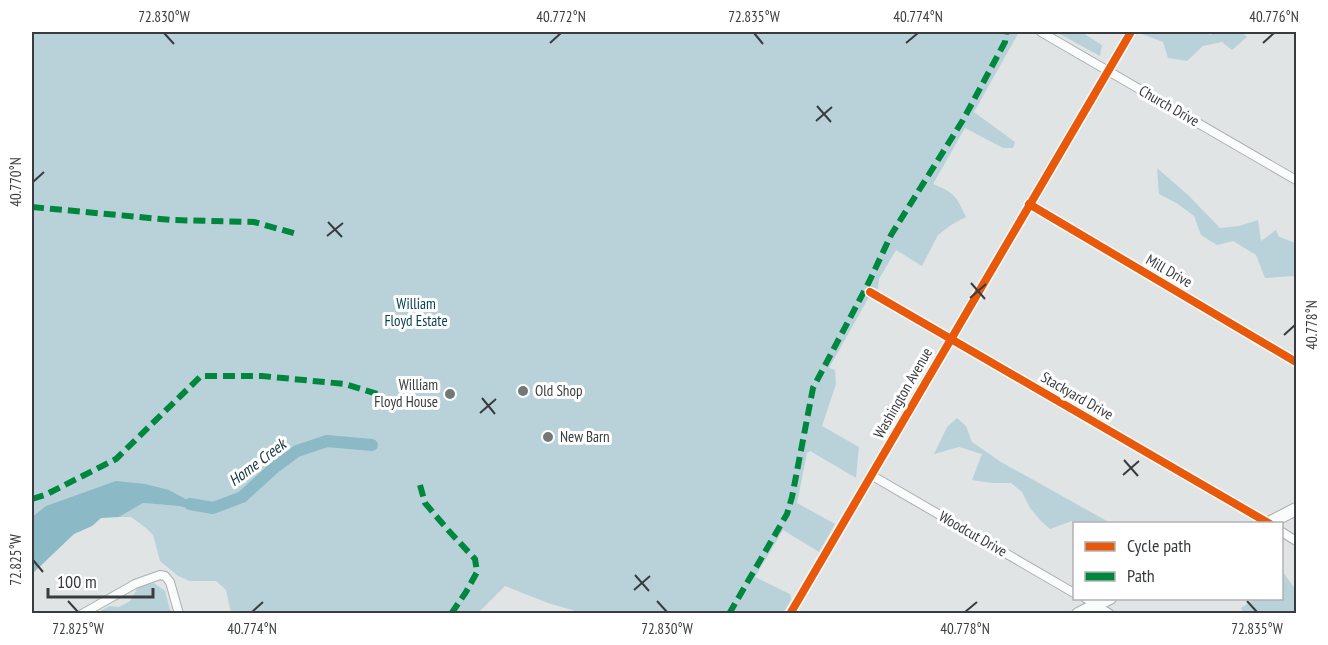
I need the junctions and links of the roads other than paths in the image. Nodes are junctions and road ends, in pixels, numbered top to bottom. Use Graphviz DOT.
graph roads {
  1 [pos="1041,32"];
  2 [pos="1131,32"];
  3 [pos="1108,70"];
  4 [pos="1296,180"];
  5 [pos="1029,204"];
  6 [pos="870,292"];
  7 [pos="951,338"];
  8 [pos="1296,362"];
  9 [pos="871,475"];
  10 [pos="1296,510"];
  11 [pos="1266,522"];
  12 [pos="1270,522"];
  13 [pos="1283,533"];
  14 [pos="1296,541"];
  15 [pos="1073,592"];
  16 [pos="1090,602"];
  17 [pos="86,612"];
  18 [pos="179,614"];
  19 [pos="790,614"];
  20 [pos="1078,614"];
  21 [pos="1110,614"];
  1 -- 3 [label="street, Church Drive"];
  2 -- 3 [label="street, Washington Avenue"];
  3 -- 4 [label="street, Church Drive"];
  3 -- 5 [label="street, Washington Avenue"];
  5 -- 7 [label="street, Washington Avenue"];
  5 -- 8 [label="street, Mill Drive"];
  6 -- 7 [label="street, Stackyard Drive"];
  7 -- 9 [label="street, Washington Avenue"];
  7 -- 11 [label="street, Stackyard Drive"];
  9 -- 15 [label="street, Woodcut Drive"];
  9 -- 19 [label="street, Washington Avenue"];
  10 -- 12 [label="street"];
  13 -- 14 [label="street"];
  16 -- 20 [label="street"];
  16 -- 21 [label="street"];
  17 -- 18 [label="street"];
}
